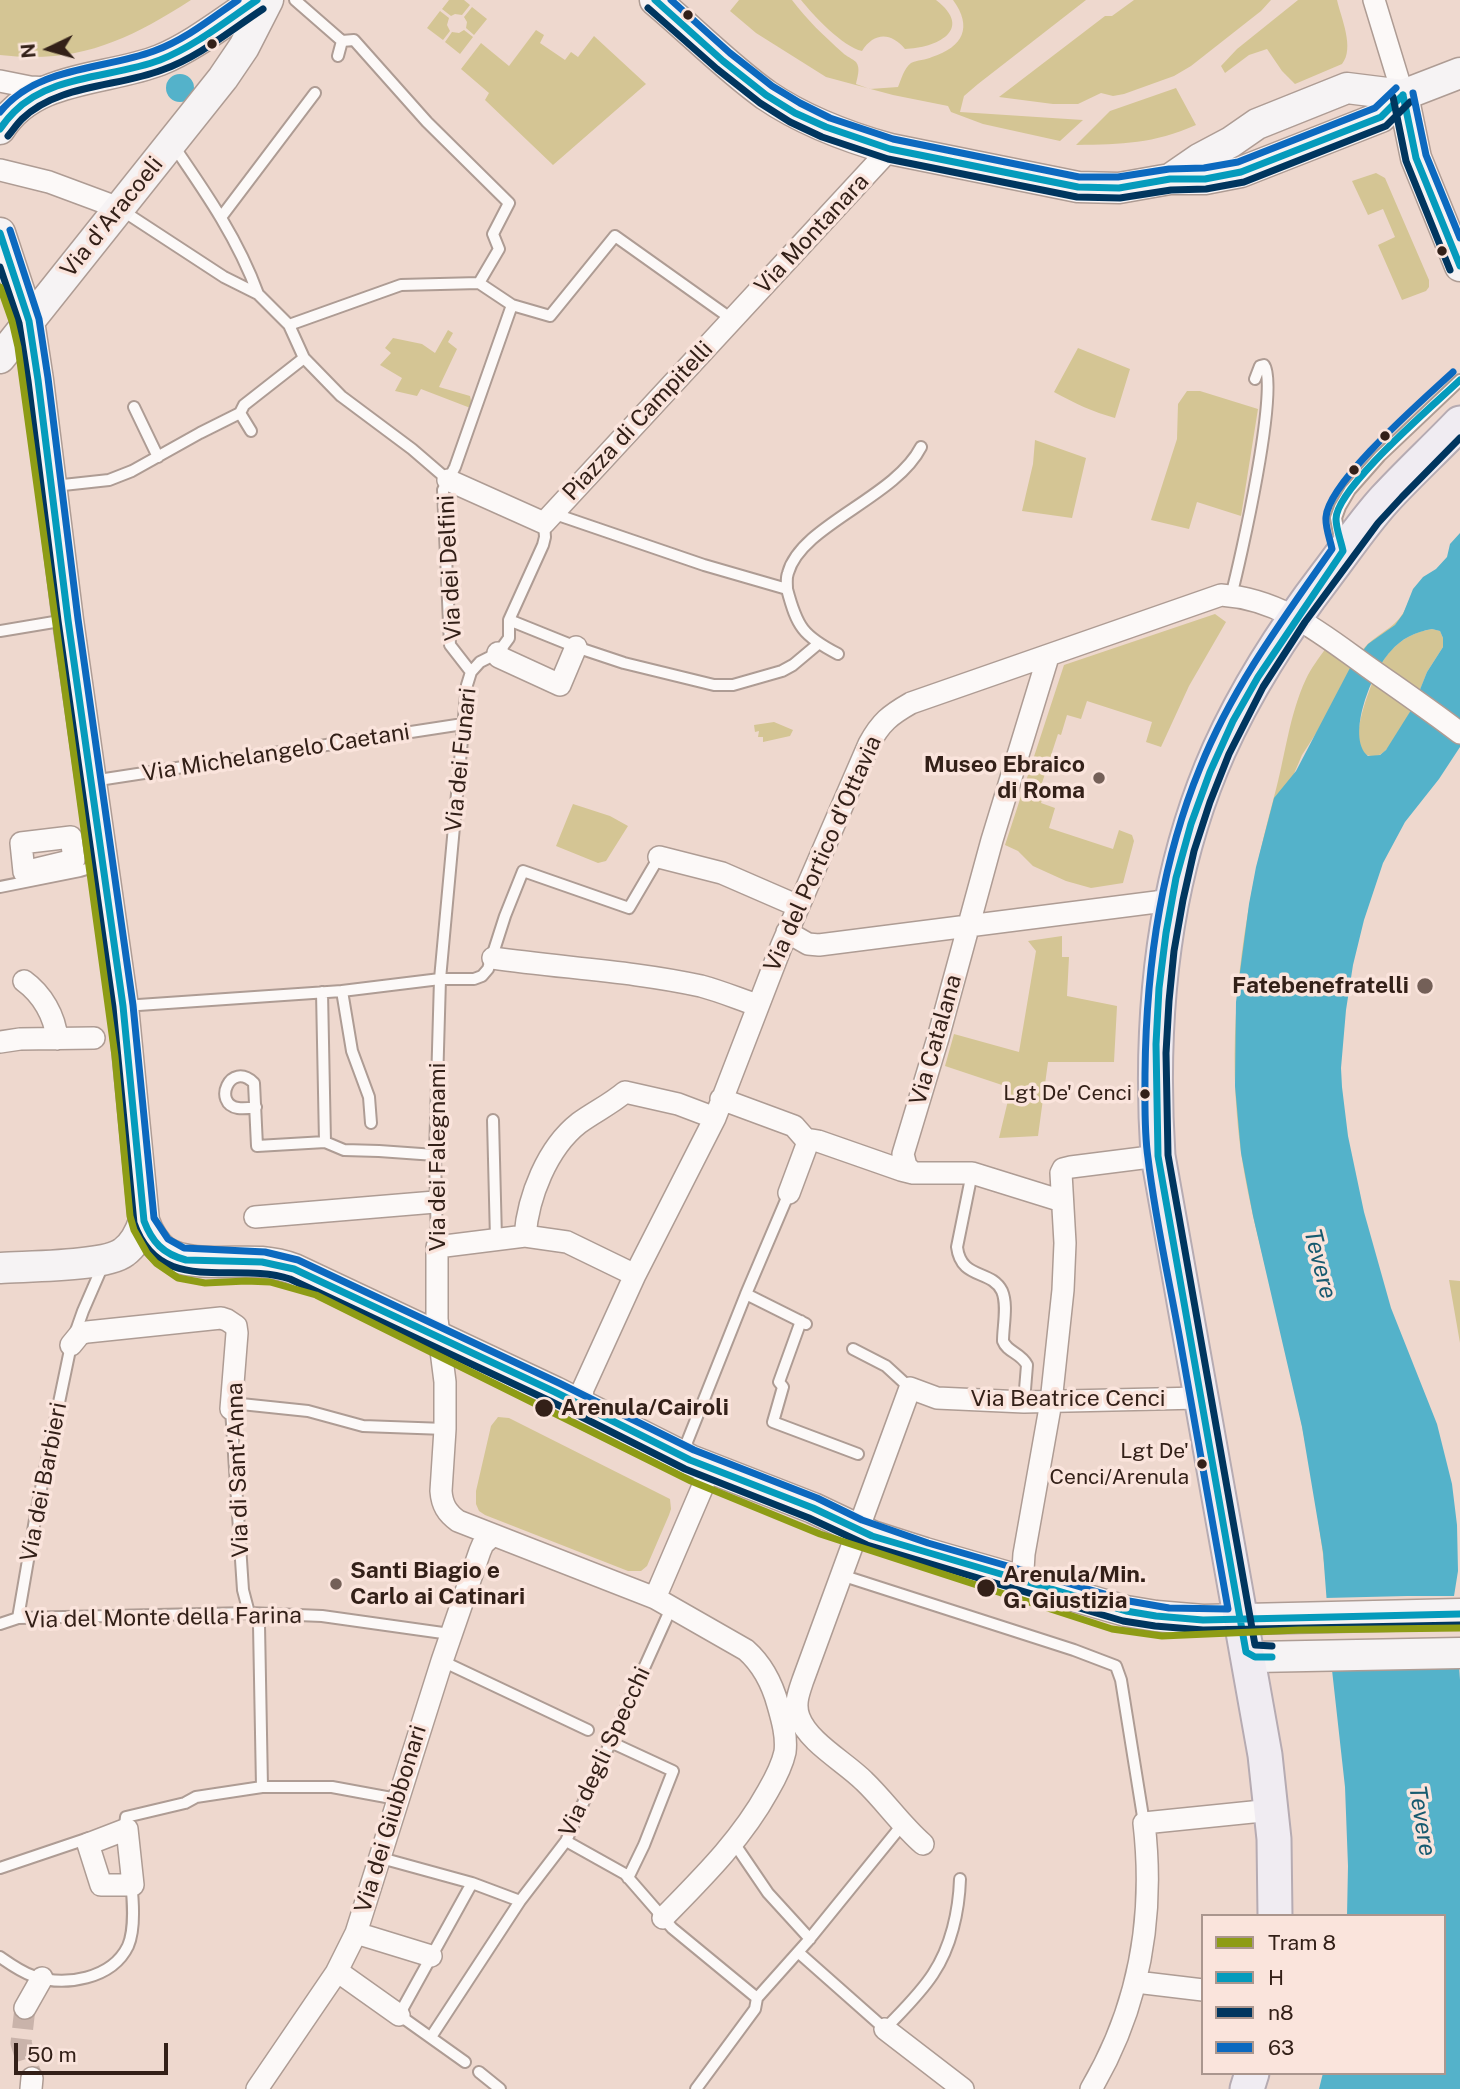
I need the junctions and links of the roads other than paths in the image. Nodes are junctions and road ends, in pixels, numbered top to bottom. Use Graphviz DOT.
graph roads {
  1 [pos="257,0"];
  2 [pos="268,0"];
  3 [pos="295,0"];
  4 [pos="655,0"];
  5 [pos="1374,0"];
  6 [pos="342,41"];
  7 [pos="338,56"];
  8 [pos="1460,73"];
  9 [pos="0,81"];
  10 [pos="52,88"];
  11 [pos="315,93"];
  12 [pos="1403,95"];
  13 [pos="0,130"];
  14 [pos="172,143"];
  15 [pos="890,149"];
  16 [pos="0,170"];
  17 [pos="1170,179"];
  18 [pos="119,208"];
  19 [pos="222,216"];
  20 [pos="0,233"];
  21 [pos="1460,266"];
  22 [pos="479,283"];
  23 [pos="258,294"];
  24 [pos="512,305"];
  25 [pos="733,320"];
  26 [pos="29,321"];
  27 [pos="289,325"];
  28 [pos="0,358"];
  29 [pos="304,358"];
  30 [pos="1255,379"];
  31 [pos="1460,380"];
  32 [pos="134,407"];
  33 [pos="240,413"];
  34 [pos="1460,424"];
  35 [pos="251,431"];
  36 [pos="920,447"];
  37 [pos="158,457"];
  38 [pos="448,480"];
  39 [pos="51,486"];
  40 [pos="548,518"];
  41 [pos="1343,551"];
  42 [pos="787,589"];
  43 [pos="1231,596"];
  44 [pos="68,620"];
  45 [pos="509,620"];
  46 [pos="1304,622"];
  47 [pos="0,631"];
  48 [pos="818,644"];
  49 [pos="576,647"];
  50 [pos="498,653"];
  51 [pos="838,654"];
  52 [pos="1048,657"];
  53 [pos="471,672"];
  54 [pos="463,724"];
  55 [pos="1460,733"];
  56 [pos="90,781"];
  57 [pos="101,856"];
  58 [pos="659,856"];
  59 [pos="0,887"];
  60 [pos="1172,900"];
  61 [pos="798,906"];
  62 [pos="969,927"];
  63 [pos="788,932"];
  64 [pos="493,958"];
  65 [pos="440,979"];
  66 [pos="24,981"];
  67 [pos="345,991"];
  68 [pos="318,992"];
  69 [pos="757,1005"];
  70 [pos="123,1006"];
  71 [pos="94,1038"];
  72 [pos="57,1039"];
  73 [pos="10,1041"];
  74 [pos="256,1107"];
  75 [pos="718,1108"];
  76 [pos="493,1120"];
  77 [pos="371,1123"];
  78 [pos="801,1134"];
  79 [pos="325,1142"];
  80 [pos="903,1154"];
  81 [pos="435,1155"];
  82 [pos="1158,1156"];
  83 [pos="881,1164"];
  84 [pos="913,1173"];
  85 [pos="972,1173"];
  86 [pos="789,1194"];
  87 [pos="1062,1201"];
  88 [pos="435,1202"];
  89 [pos="255,1217"];
  90 [pos="146,1227"];
  91 [pos="525,1236"];
  92 [pos="496,1239"];
  93 [pos="437,1247"];
  94 [pos="105,1261"];
  95 [pos="0,1268"];
  96 [pos="635,1275"];
  97 [pos="746,1294"];
  98 [pos="438,1335"];
  99 [pos="71,1346"];
  100 [pos="853,1349"];
  101 [pos="910,1388"];
  102 [pos="1200,1398"];
  103 [pos="1024,1402"];
  104 [pos="1051,1402"];
  105 [pos="584,1406"];
  106 [pos="231,1409"];
  107 [pos="444,1429"];
  108 [pos="859,1454"];
  109 [pos="696,1462"];
  110 [pos="858,1530"];
  111 [pos="493,1535"];
  112 [pos="841,1575"];
  113 [pos="1027,1581"];
  114 [pos="664,1602"];
  115 [pos="255,1614"];
  116 [pos="1460,1615"];
  117 [pos="18,1618"];
  118 [pos="0,1624"];
  119 [pos="450,1634"];
  120 [pos="1243,1634"];
  121 [pos="1460,1653"];
  122 [pos="442,1661"];
  123 [pos="588,1730"];
  124 [pos="608,1741"];
  125 [pos="262,1787"];
  126 [pos="397,1798"];
  127 [pos="1272,1810"];
  128 [pos="1144,1823"];
  129 [pos="902,1825"];
  130 [pos="125,1827"];
  131 [pos="566,1841"];
  132 [pos="734,1843"];
  133 [pos="923,1844"];
  134 [pos="381,1858"];
  135 [pos="0,1868"];
  136 [pos="628,1878"];
  137 [pos="960,1879"];
  138 [pos="472,1883"];
  139 [pos="132,1885"];
  140 [pos="523,1896"];
  141 [pos="1275,1914"];
  142 [pos="663,1918"];
  143 [pos="356,1933"];
  144 [pos="810,1939"];
  145 [pos="798,1952"];
  146 [pos="431,1956"];
  147 [pos="0,1957"];
  148 [pos="337,1971"];
  149 [pos="33,1975"];
  150 [pos="1136,1982"];
  151 [pos="1201,1990"];
  152 [pos="757,1998"];
  153 [pos="25,2008"];
  154 [pos="399,2015"];
  155 [pos="886,2029"];
  156 [pos="431,2037"];
  157 [pos="465,2062"];
  158 [pos="478,2072"];
  159 [pos="257,2089"];
  160 [pos="500,2089"];
  161 [pos="696,2089"];
  162 [pos="963,2089"];
  163 [pos="1091,2089"];
  1 -- 10 [label="street"];
  2 -- 14 [label="street, Via d'Aracoeli"];
  3 -- 6 [label="lane"];
  4 -- 15 [label="street"];
  5 -- 12 [label="street"];
  6 -- 7 [label="lane"];
  6 -- 22 [label="lane"];
  8 -- 12 [label="street"];
  9 -- 10 [label="street"];
  10 -- 13 [label="street"];
  11 -- 19 [label="lane"];
  12 -- 17 [label="street"];
  12 -- 17 [label="street"];
  12 -- 21 [label="street"];
  14 -- 18 [label="street, Via d'Aracoeli"];
  14 -- 19 [label="lane"];
  15 -- 17 [label="street"];
  15 -- 25 [label="street, Via Montanara"];
  16 -- 18 [label="street"];
  18 -- 23 [label="lane"];
  18 -- 26 [label="street, Via d'Aracoeli"];
  19 -- 23 [label="lane"];
  20 -- 26 [label="street"];
  22 -- 24 [label="lane"];
  22 -- 27 [label="lane"];
  23 -- 27 [label="lane"];
  24 -- 25 [label="lane"];
  24 -- 38 [label="lane"];
  25 -- 40 [label="street, Piazza di Campitelli"];
  26 -- 28 [label="street, Via d'Aracoeli"];
  26 -- 39 [label="street"];
  27 -- 29 [label="lane, Via dei Delfini"];
  29 -- 33 [label="lane"];
  29 -- 38 [label="lane, Via dei Delfini"];
  30 -- 43 [label="lane"];
  31 -- 41 [label="lane"];
  32 -- 37 [label="lane"];
  33 -- 35 [label="lane"];
  33 -- 37 [label="lane"];
  34 -- 41 [label="main road"];
  36 -- 42 [label="lane"];
  37 -- 39 [label="lane"];
  38 -- 40 [label="street"];
  38 -- 53 [label="lane, Via dei Delfini"];
  39 -- 44 [label="street"];
  40 -- 42 [label="lane"];
  40 -- 45 [label="lane"];
  41 -- 46 [label="main road"];
  42 -- 48 [label="lane"];
  43 -- 46 [label="street"];
  43 -- 52 [label="street, Via del Portico d'Ottavia"];
  44 -- 47 [label="lane"];
  44 -- 56 [label="street"];
  45 -- 49 [label="lane"];
  45 -- 50 [label="lane"];
  46 -- 55 [label="street"];
  46 -- 60 [label="main road"];
  48 -- 49 [label="lane"];
  48 -- 51 [label="lane"];
  49 -- 50 [label="street"];
  50 -- 53 [label="lane, Via dei Funari"];
  52 -- 61 [label="street, Via del Portico d'Ottavia"];
  52 -- 62 [label="street, Via Catalana"];
  53 -- 54 [label="lane, Via dei Funari"];
  54 -- 56 [label="lane, Via Michelangelo Caetani"];
  54 -- 65 [label="lane, Via dei Funari"];
  56 -- 57 [label="street"];
  57 -- 59 [label="lane"];
  57 -- 70 [label="street"];
  58 -- 61 [label="street"];
  58 -- 64 [label="lane"];
  60 -- 62 [label="street"];
  60 -- 82 [label="main road"];
  61 -- 63 [label="street, Via del Portico d'Ottavia"];
  62 -- 63 [label="street"];
  62 -- 80 [label="street, Via Catalana"];
  63 -- 69 [label="street, Via del Portico d'Ottavia"];
  64 -- 65 [label="lane"];
  64 -- 69 [label="street"];
  65 -- 67 [label="lane"];
  65 -- 81 [label="lane, Via dei Falegnami"];
  66 -- 72 [label="street"];
  67 -- 68 [label="lane"];
  67 -- 77 [label="lane"];
  68 -- 70 [label="lane"];
  68 -- 79 [label="lane"];
  69 -- 75 [label="street, Via del Portico d'Ottavia"];
  70 -- 90 [label="street"];
  71 -- 72 [label="street"];
  72 -- 73 [label="street"];
  74 -- 79 [label="lane"];
  75 -- 78 [label="street"];
  75 -- 91 [label="street"];
  75 -- 96 [label="street, Via del Portico d'Ottavia"];
  76 -- 92 [label="lane"];
  78 -- 83 [label="street"];
  78 -- 86 [label="street"];
  79 -- 81 [label="lane"];
  80 -- 83 [label="street"];
  80 -- 84 [label="street"];
  81 -- 88 [label="lane, Via dei Falegnami"];
  82 -- 87 [label="street"];
  82 -- 102 [label="main road"];
  83 -- 84 [label="street"];
  84 -- 85 [label="street"];
  85 -- 87 [label="street"];
  85 -- 103 [label="lane"];
  86 -- 97 [label="lane"];
  87 -- 104 [label="street"];
  88 -- 89 [label="street"];
  88 -- 93 [label="lane, Via dei Falegnami"];
  90 -- 94 [label="street"];
  90 -- 98 [label="street"];
  91 -- 92 [label="street"];
  91 -- 96 [label="street"];
  92 -- 93 [label="street"];
  93 -- 98 [label="street, Via dei Falegnami"];
  94 -- 95 [label="street"];
  94 -- 99 [label="lane, Via dei Barbieri"];
  96 -- 105 [label="street, Via del Portico d'Ottavia"];
  97 -- 108 [label="lane"];
  97 -- 109 [label="lane"];
  98 -- 105 [label="street"];
  98 -- 107 [label="street, Via dei Falegnami"];
  99 -- 106 [label="street, Via di Sant'Anna"];
  99 -- 117 [label="lane, Via dei Barbieri"];
  100 -- 101 [label="lane"];
  101 -- 103 [label="street, Via Beatrice Cenci"];
  101 -- 110 [label="street"];
  102 -- 104 [label="street, Via Beatrice Cenci"];
  102 -- 120 [label="main road"];
  103 -- 104 [label="street, Via Beatrice Cenci"];
  104 -- 113 [label="street"];
  105 -- 109 [label="street"];
  106 -- 107 [label="lane"];
  106 -- 115 [label="lane, Via di Sant'Anna"];
  107 -- 111 [label="street, Via dei Falegnami"];
  109 -- 110 [label="street"];
  109 -- 114 [label="street"];
  110 -- 112 [label="street"];
  110 -- 113 [label="street"];
  111 -- 114 [label="street"];
  111 -- 119 [label="street, Via dei Giubbonari"];
  112 -- 128 [label="lane"];
  112 -- 129 [label="street"];
  113 -- 120 [label="street"];
  114 -- 124 [label="lane, Via degli Specchi"];
  114 -- 132 [label="street"];
  115 -- 117 [label="lane, Via del Monte della Farina"];
  115 -- 119 [label="lane, Via del Monte della Farina"];
  115 -- 125 [label="lane, Via di Sant'Anna"];
  116 -- 120 [label="street"];
  117 -- 118 [label="lane, Via del Monte della Farina"];
  119 -- 122 [label="street, Via dei Giubbonari"];
  120 -- 121 [label="street"];
  120 -- 127 [label="main road"];
  122 -- 123 [label="lane"];
  122 -- 126 [label="street, Via dei Giubbonari"];
  124 -- 131 [label="lane, Via degli Specchi"];
  124 -- 136 [label="lane"];
  125 -- 126 [label="lane"];
  125 -- 130 [label="lane"];
  126 -- 134 [label="street, Via dei Giubbonari"];
  127 -- 128 [label="street"];
  127 -- 141 [label="main road"];
  128 -- 150 [label="street"];
  129 -- 133 [label="street"];
  129 -- 144 [label="lane"];
  130 -- 135 [label="lane"];
  130 -- 139 [label="street"];
  130 -- 139 [label="street"];
  131 -- 136 [label="lane"];
  131 -- 140 [label="lane, Via degli Specchi"];
  132 -- 142 [label="street"];
  132 -- 144 [label="lane"];
  134 -- 138 [label="lane"];
  134 -- 143 [label="street, Via dei Giubbonari"];
  136 -- 142 [label="lane"];
  137 -- 155 [label="lane"];
  138 -- 140 [label="lane"];
  138 -- 146 [label="lane"];
  139 -- 149 [label="lane"];
  140 -- 156 [label="lane, Via degli Specchi"];
  142 -- 152 [label="lane"];
  143 -- 146 [label="street"];
  143 -- 148 [label="street, Via dei Giubbonari"];
  144 -- 145 [label="lane"];
  145 -- 152 [label="lane"];
  145 -- 155 [label="lane"];
  146 -- 154 [label="lane"];
  147 -- 149 [label="lane"];
  148 -- 154 [label="street"];
  148 -- 159 [label="street, Via dei Giubbonari"];
  149 -- 153 [label="street"];
  150 -- 151 [label="street"];
  150 -- 163 [label="street"];
  152 -- 161 [label="lane"];
  154 -- 156 [label="lane"];
  155 -- 162 [label="street"];
  156 -- 157 [label="lane"];
  158 -- 160 [label="lane"];
}
